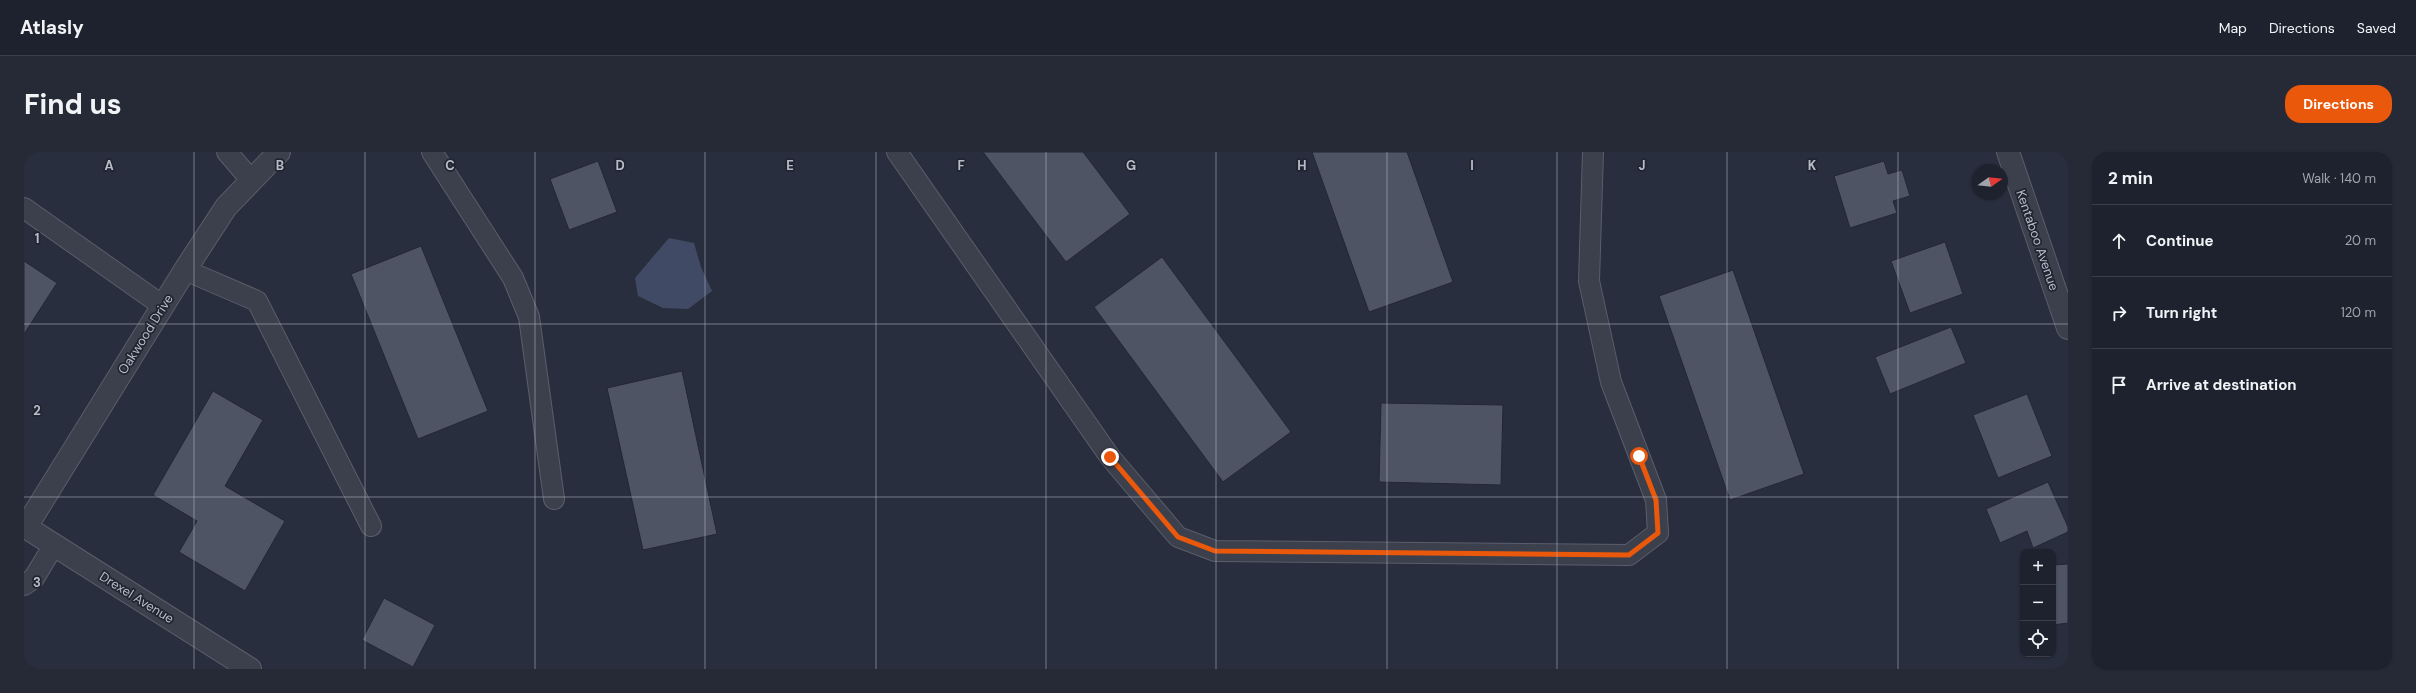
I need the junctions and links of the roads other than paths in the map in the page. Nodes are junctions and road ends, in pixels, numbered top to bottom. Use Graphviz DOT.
graph roads {
  1 [pos="227,152"];
  2 [pos="279,152"];
  3 [pos="432,152"];
  4 [pos="897,152"];
  5 [pos="1593,152"];
  6 [pos="2008,152"];
  7 [pos="251,180"];
  8 [pos="24,208"];
  9 [pos="185,270"];
  10 [pos="162,306"];
  11 [pos="2068,328"];
  12 [pos="554,499"];
  13 [pos="25,526"];
  14 [pos="371,526"];
  15 [pos="54,545"];
  16 [pos="24,585"];
  17 [pos="250,669"];
  1 -- 7 [label="lane"];
  2 -- 7 [label="street, Oakwood Drive"];
  3 -- 12 [label="lane"];
  4 -- 5 [label="lane"];
  6 -- 11 [label="street, Kentaboo Avenue"];
  7 -- 9 [label="street, Oakwood Drive"];
  8 -- 10 [label="lane"];
  9 -- 10 [label="street, Oakwood Drive"];
  9 -- 14 [label="lane"];
  10 -- 13 [label="street, Oakwood Drive"];
  13 -- 15 [label="street, Drexel Avenue"];
  15 -- 16 [label="lane"];
  15 -- 17 [label="street, Drexel Avenue"];
}
